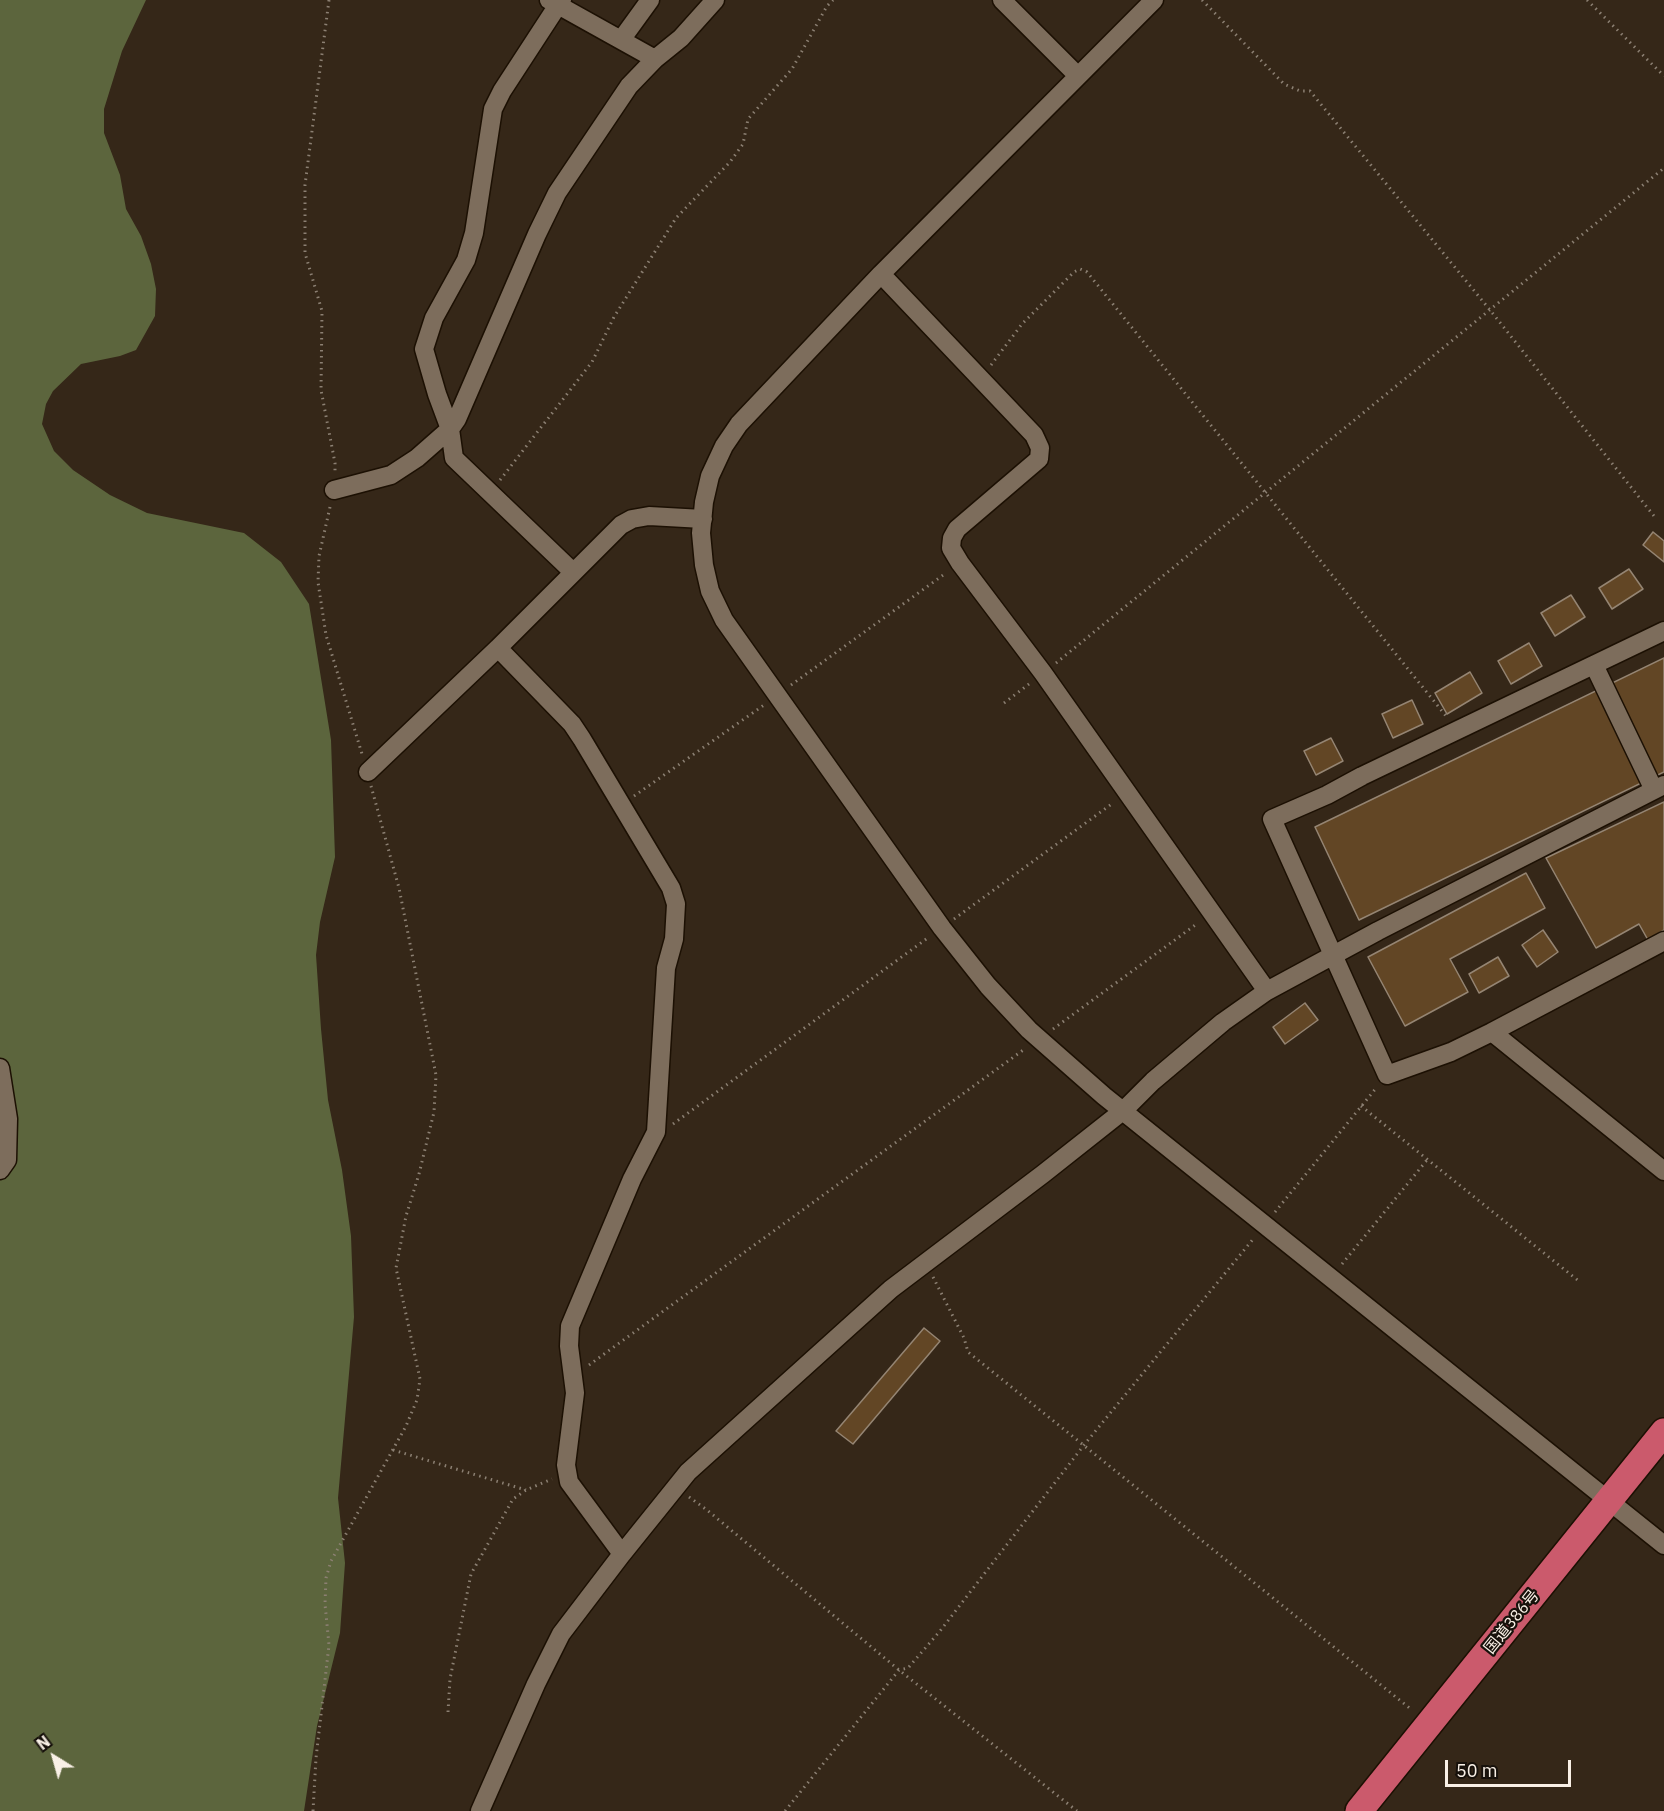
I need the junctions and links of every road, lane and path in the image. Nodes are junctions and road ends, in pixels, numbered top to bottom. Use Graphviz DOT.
graph roads {
  1 [pos="329,0"];
  2 [pos="650,0"];
  3 [pos="715,0"];
  4 [pos="833,0"];
  5 [pos="1002,0"];
  6 [pos="1154,0"];
  7 [pos="1202,0"];
  8 [pos="1587,0"];
  9 [pos="556,2"];
  10 [pos="621,40"];
  11 [pos="655,59"];
  12 [pos="1078,76"];
  13 [pos="1664,76"];
  14 [pos="1664,168"];
  15 [pos="881,274"];
  16 [pos="1490,310"];
  17 [pos="980,378"];
  18 [pos="450,429"];
  19 [pos="334,490"];
  20 [pos="1266,491"];
  21 [pos="490,493"];
  22 [pos="1654,516"];
  23 [pos="703,519"];
  24 [pos="573,572"];
  25 [pos="1664,631"];
  26 [pos="498,648"];
  27 [pos="1594,665"];
  28 [pos="1044,673"];
  29 [pos="1004,703"];
  30 [pos="1457,730"];
  31 [pos="368,772"];
  32 [pos="1659,787"];
  33 [pos="1127,793"];
  34 [pos="1212,913"];
  35 [pos="942,928"];
  36 [pos="1664,941"];
  37 [pos="1333,956"];
  38 [pos="1267,992"];
  39 [pos="1492,1032"];
  40 [pos="1039,1040"];
  41 [pos="0,1068"];
  42 [pos="1387,1075"];
  43 [pos="1361,1106"];
  44 [pos="1124,1110"];
  45 [pos="656,1132"];
  46 [pos="1428,1159"];
  47 [pos="0,1170"];
  48 [pos="1664,1171"];
  49 [pos="1265,1223"];
  50 [pos="925,1263"];
  51 [pos="1332,1277"];
  52 [pos="1580,1282"];
  53 [pos="573,1376"];
  54 [pos="1664,1432"];
  55 [pos="1084,1446"];
  56 [pos="393,1450"];
  57 [pos="568,1473"];
  58 [pos="675,1488"];
  59 [pos="526,1490"];
  60 [pos="1609,1500"];
  61 [pos="1664,1545"];
  62 [pos="622,1554"];
  63 [pos="899,1670"];
  64 [pos="448,1712"];
  65 [pos="1430,1724"];
  66 [pos="312,1811"];
  67 [pos="480,1811"];
  68 [pos="785,1811"];
  69 [pos="1077,1811"];
  70 [pos="1359,1811"];
  1 -- 19 [label="path"];
  2 -- 10 [label="street"];
  3 -- 11 [label="street"];
  4 -- 21 [label="path"];
  5 -- 12 [label="street"];
  6 -- 12 [label="street"];
  7 -- 16 [label="path"];
  8 -- 13 [label="path"];
  9 -- 10 [label="street"];
  9 -- 18 [label="street"];
  10 -- 11 [label="street"];
  11 -- 18 [label="street"];
  12 -- 15 [label="street"];
  14 -- 16 [label="path"];
  15 -- 17 [label="street"];
  15 -- 23 [label="street"];
  16 -- 20 [label="path"];
  16 -- 22 [label="path"];
  17 -- 20 [label="path"];
  17 -- 28 [label="street"];
  18 -- 19 [label="street"];
  18 -- 21 [label="street"];
  19 -- 31 [label="path"];
  20 -- 28 [label="path"];
  20 -- 30 [label="path"];
  21 -- 24 [label="street"];
  23 -- 24 [label="street"];
  23 -- 35 [label="street"];
  24 -- 26 [label="street"];
  25 -- 27 [label="street"];
  26 -- 31 [label="street"];
  26 -- 45 [label="street"];
  27 -- 30 [label="street"];
  27 -- 32 [label="street"];
  28 -- 29 [label="path"];
  28 -- 33 [label="street"];
  30 -- 37 [label="street"];
  31 -- 56 [label="path"];
  32 -- 37 [label="street"];
  33 -- 34 [label="street"];
  33 -- 35 [label="path"];
  34 -- 38 [label="street"];
  34 -- 40 [label="path"];
  35 -- 40 [label="street"];
  35 -- 45 [label="path"];
  36 -- 39 [label="street"];
  37 -- 38 [label="street"];
  37 -- 42 [label="street"];
  38 -- 44 [label="street"];
  39 -- 42 [label="street"];
  39 -- 48 [label="street"];
  40 -- 44 [label="street"];
  40 -- 53 [label="path"];
  41 -- 47 [label="street"];
  42 -- 43 [label="path"];
  43 -- 46 [label="path"];
  43 -- 49 [label="path"];
  44 -- 49 [label="street"];
  44 -- 50 [label="street"];
  45 -- 53 [label="street"];
  46 -- 51 [label="path"];
  46 -- 52 [label="path"];
  49 -- 51 [label="street"];
  49 -- 55 [label="path"];
  50 -- 55 [label="path"];
  50 -- 58 [label="street"];
  51 -- 60 [label="street"];
  53 -- 57 [label="street"];
  54 -- 60 [label="highway, 国道386号"];
  55 -- 63 [label="path"];
  55 -- 65 [label="path"];
  56 -- 59 [label="path"];
  56 -- 66 [label="path"];
  57 -- 59 [label="path"];
  57 -- 62 [label="street"];
  58 -- 62 [label="street"];
  58 -- 63 [label="path"];
  59 -- 64 [label="path"];
  60 -- 61 [label="street"];
  60 -- 65 [label="highway, 国道386号"];
  62 -- 67 [label="street"];
  63 -- 68 [label="path"];
  63 -- 69 [label="path"];
  65 -- 70 [label="highway, 国道386号"];
}
